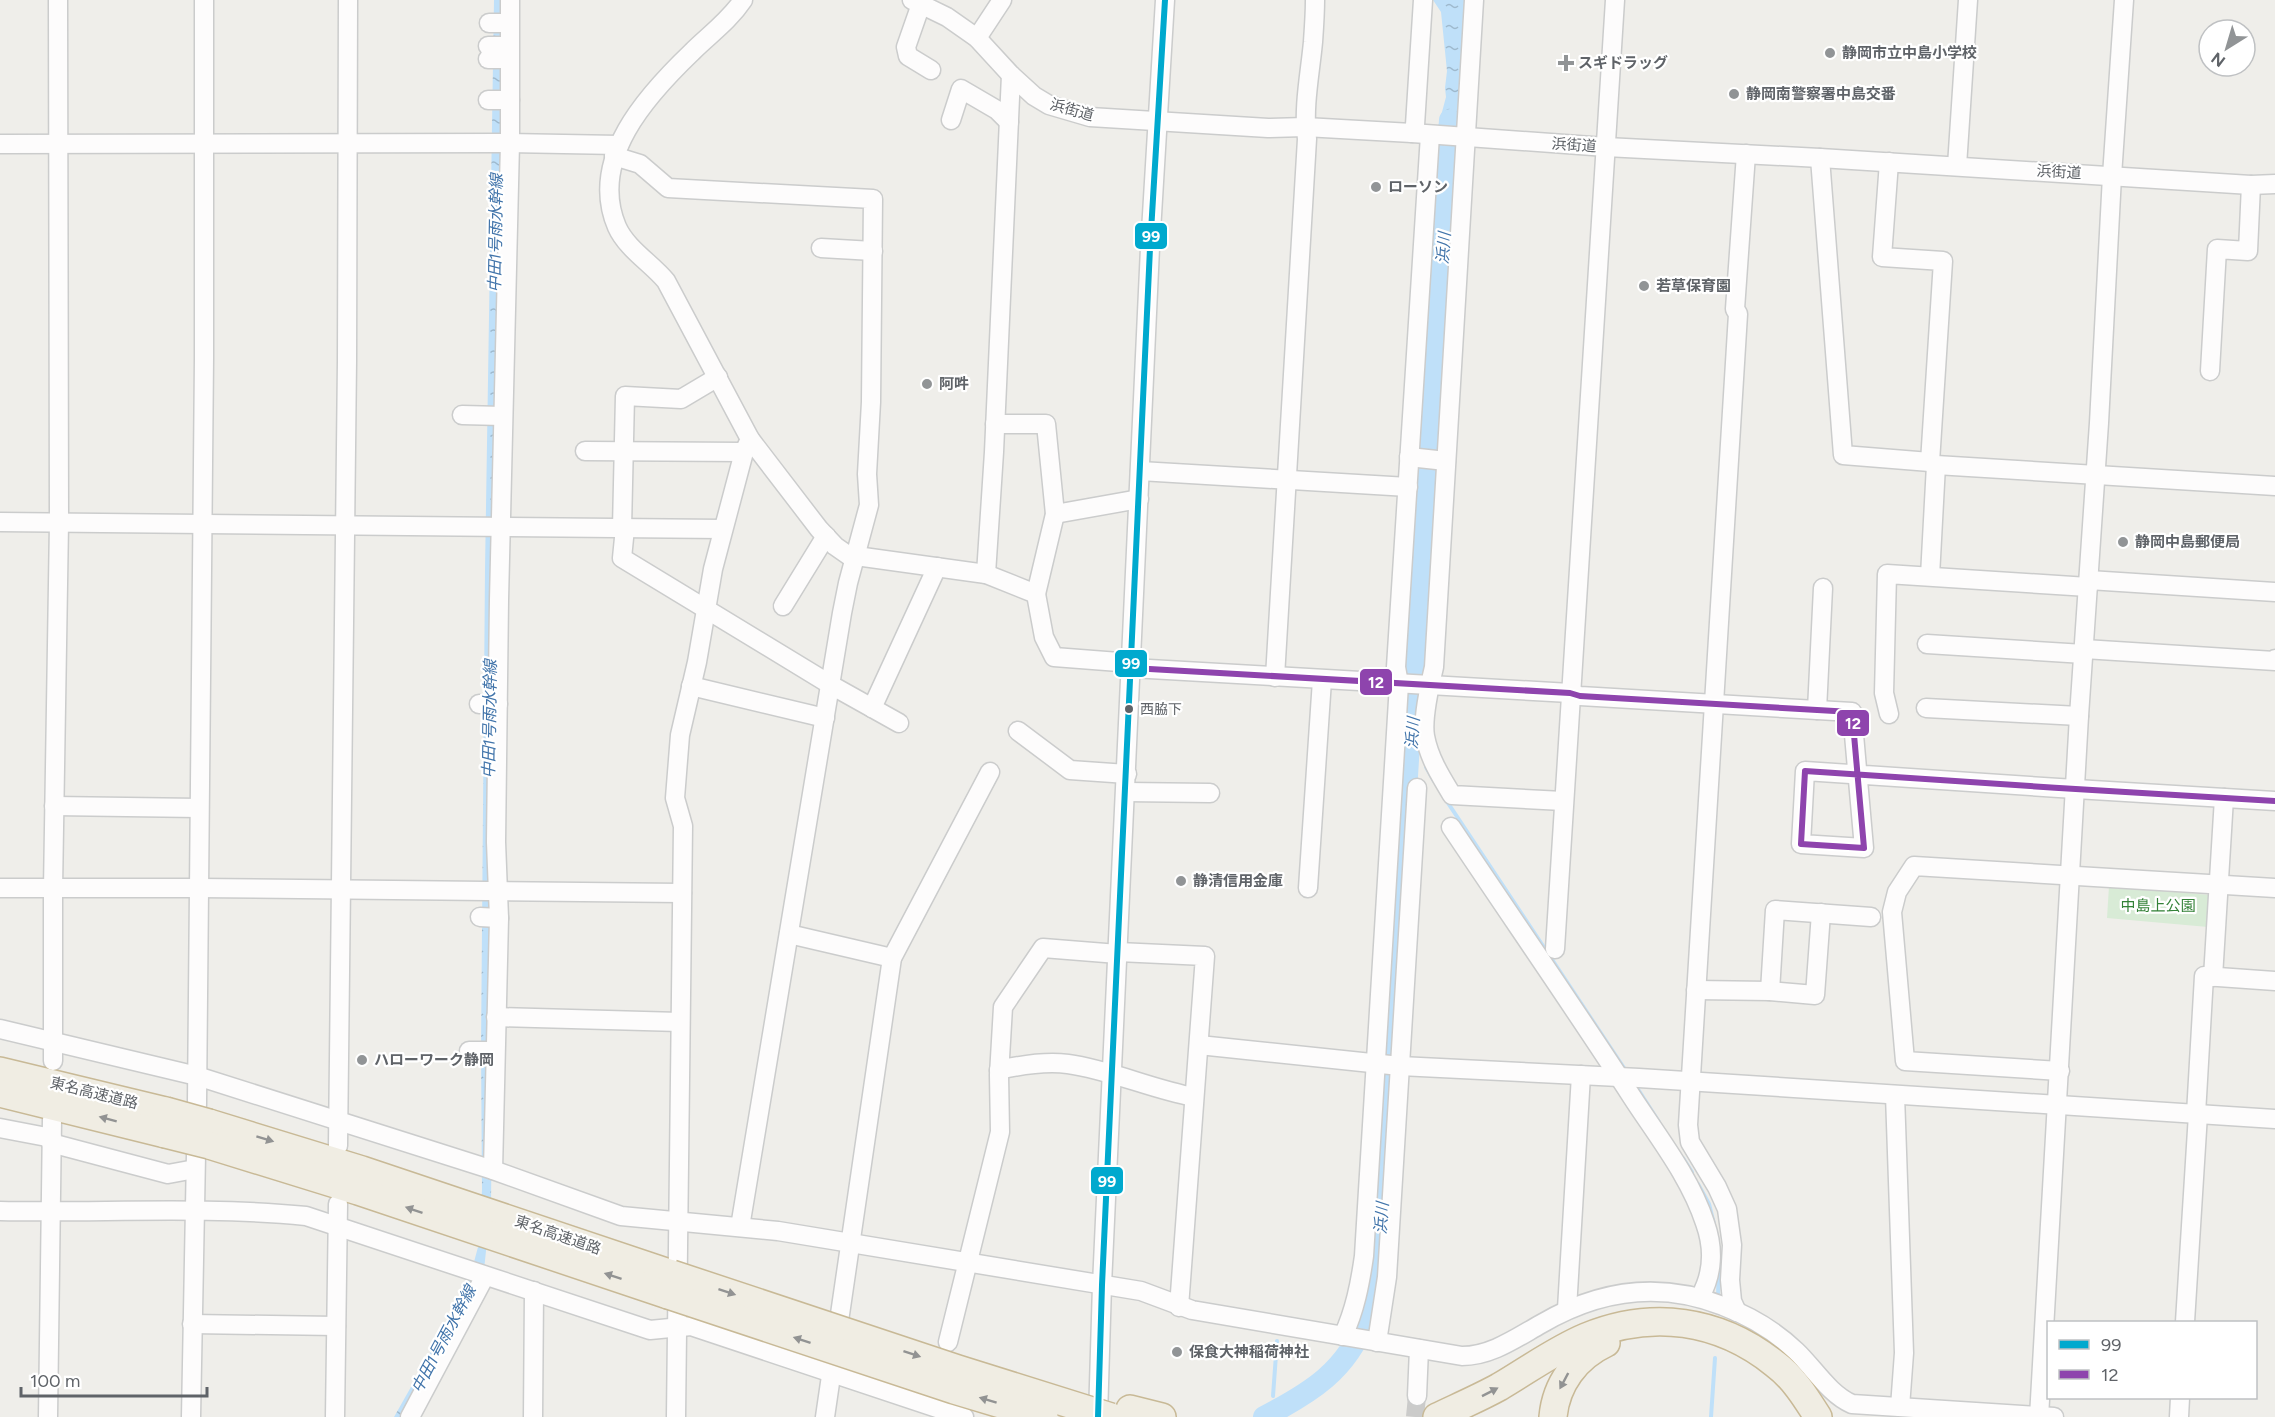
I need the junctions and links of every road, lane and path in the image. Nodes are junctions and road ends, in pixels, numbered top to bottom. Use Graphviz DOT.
graph roads {
  1 [pos="57,0"];
  2 [pos="204,0"];
  3 [pos="348,0"];
  4 [pos="510,0"];
  5 [pos="1002,0"];
  6 [pos="1165,0"];
  7 [pos="1316,0"];
  8 [pos="1423,0"];
  9 [pos="1474,0"];
  10 [pos="1615,0"];
  11 [pos="1968,0"];
  12 [pos="2124,0"];
  13 [pos="738,2"];
  14 [pos="917,2"];
  15 [pos="489,23"];
  16 [pos="509,23"];
  17 [pos="977,38"];
  18 [pos="488,52"];
  19 [pos="509,52"];
  20 [pos="931,70"];
  21 [pos="1011,75"];
  22 [pos="488,100"];
  23 [pos="510,100"];
  24 [pos="951,120"];
  25 [pos="1158,120"];
  26 [pos="1009,122"];
  27 [pos="1305,127"];
  28 [pos="1426,134"];
  29 [pos="1464,137"];
  30 [pos="502,143"];
  31 [pos="0,144"];
  32 [pos="57,144"];
  33 [pos="204,144"];
  34 [pos="348,144"];
  35 [pos="1606,147"];
  36 [pos="617,150"];
  37 [pos="1746,154"];
  38 [pos="1820,158"];
  39 [pos="1889,162"];
  40 [pos="1957,166"];
  41 [pos="2112,176"];
  42 [pos="2275,184"];
  43 [pos="2251,185"];
  44 [pos="821,248"];
  45 [pos="873,251"];
  46 [pos="486,351"];
  47 [pos="504,351"];
  48 [pos="2210,371"];
  49 [pos="718,377"];
  50 [pos="462,415"];
  51 [pos="502,416"];
  52 [pos="995,424"];
  53 [pos="747,446"];
  54 [pos="624,450"];
  55 [pos="585,451"];
  56 [pos="1409,457"];
  57 [pos="1446,461"];
  58 [pos="1933,463"];
  59 [pos="1140,471"];
  60 [pos="2095,473"];
  61 [pos="1287,478"];
  62 [pos="2275,486"];
  63 [pos="1408,487"];
  64 [pos="1139,500"];
  65 [pos="1055,514"];
  66 [pos="0,522"];
  67 [pos="58,523"];
  68 [pos="202,524"];
  69 [pos="344,525"];
  70 [pos="502,528"];
  71 [pos="623,528"];
  72 [pos="723,529"];
  73 [pos="826,536"];
  74 [pos="855,558"];
  75 [pos="937,567"];
  76 [pos="986,574"];
  77 [pos="1930,576"];
  78 [pos="2089,583"];
  79 [pos="1823,588"];
  80 [pos="2275,592"];
  81 [pos="1036,594"];
  82 [pos="783,606"];
  83 [pos="705,609"];
  84 [pos="1927,644"];
  85 [pos="2084,652"];
  86 [pos="2275,659"];
  87 [pos="1132,665"];
  88 [pos="1275,677"];
  89 [pos="1322,680"];
  90 [pos="1401,684"];
  91 [pos="831,685"];
  92 [pos="691,686"];
  93 [pos="1427,686"];
  94 [pos="1570,693"];
  95 [pos="1714,704"];
  96 [pos="872,708"];
  97 [pos="1926,708"];
  98 [pos="1817,710"];
  99 [pos="1889,714"];
  100 [pos="2079,716"];
  101 [pos="825,718"];
  102 [pos="899,723"];
  103 [pos="1018,732"];
  104 [pos="990,772"];
  105 [pos="1856,775"];
  106 [pos="1126,783"];
  107 [pos="1417,788"];
  108 [pos="2075,789"];
  109 [pos="1210,793"];
  110 [pos="2224,798"];
  111 [pos="1563,801"];
  112 [pos="2275,801"];
  113 [pos="54,806"];
  114 [pos="199,808"];
  115 [pos="1451,827"];
  116 [pos="2071,875"];
  117 [pos="2219,885"];
  118 [pos="0,888"];
  119 [pos="198,888"];
  120 [pos="1308,888"];
  121 [pos="2275,888"];
  122 [pos="53,889"];
  123 [pos="342,890"];
  124 [pos="490,891"];
  125 [pos="682,893"];
  126 [pos="1821,913"];
  127 [pos="1871,917"];
  128 [pos="789,934"];
  129 [pos="1555,950"];
  130 [pos="1118,953"];
  131 [pos="892,957"];
  132 [pos="2213,977"];
  133 [pos="2275,981"];
  134 [pos="1696,990"];
  135 [pos="1770,991"];
  136 [pos="490,1010"];
  137 [pos="680,1022"];
  138 [pos="0,1029"];
  139 [pos="52,1041"];
  140 [pos="1199,1045"];
  141 [pos="53,1061"];
  142 [pos="1377,1064"];
  143 [pos="1400,1066"];
  144 [pos="999,1070"];
  145 [pos="0,1071"];
  146 [pos="2060,1071"];
  147 [pos="1112,1073"];
  148 [pos="1581,1075"];
  149 [pos="197,1076"];
  150 [pos="1619,1077"];
  151 [pos="1691,1081"];
  152 [pos="0,1093"];
  153 [pos="1895,1095"];
  154 [pos="1194,1097"];
  155 [pos="2058,1105"];
  156 [pos="2197,1114"];
  157 [pos="52,1119"];
  158 [pos="2275,1119"];
  159 [pos="338,1122"];
  160 [pos="165,1123"];
  161 [pos="0,1128"];
  162 [pos="51,1141"];
  163 [pos="338,1146"];
  164 [pos="195,1169"];
  165 [pos="488,1169"];
  166 [pos="338,1204"];
  167 [pos="195,1210"];
  168 [pos="0,1211"];
  169 [pos="51,1212"];
  170 [pos="1729,1219"];
  171 [pos="679,1221"];
  172 [pos="1706,1224"];
  173 [pos="740,1227"];
  174 [pos="337,1228"];
  175 [pos="850,1244"];
  176 [pos="1732,1245"];
  177 [pos="1711,1247"];
  178 [pos="967,1262"];
  179 [pos="480,1275"];
  180 [pos="670,1284"];
  181 [pos="1102,1285"];
  182 [pos="534,1291"];
  183 [pos="1702,1298"];
  184 [pos="1179,1307"];
  185 [pos="1567,1309"];
  186 [pos="1732,1310"];
  187 [pos="2048,1321"];
  188 [pos="2185,1321"];
  189 [pos="192,1324"];
  190 [pos="336,1326"];
  191 [pos="678,1328"];
  192 [pos="1343,1336"];
  193 [pos="948,1342"];
  194 [pos="1377,1342"];
  195 [pos="1419,1349"];
  196 [pos="2047,1350"];
  197 [pos="832,1373"];
  198 [pos="1836,1394"];
  199 [pos="1417,1396"];
  200 [pos="2180,1399"];
  201 [pos="1900,1407"];
  202 [pos="1120,1413"];
  203 [pos="48,1417"];
  204 [pos="191,1417"];
  205 [pos="335,1417"];
  206 [pos="410,1417"];
  207 [pos="533,1417"];
  208 [pos="676,1417"];
  209 [pos="825,1417"];
  210 [pos="964,1417"];
  211 [pos="1044,1417"];
  212 [pos="1098,1417"];
  213 [pos="1162,1417"];
  214 [pos="1437,1417"];
  215 [pos="1553,1417"];
  216 [pos="1805,1417"];
  217 [pos="1818,1417"];
  218 [pos="1844,1417"];
  219 [pos="2044,1417"];
  220 [pos="2179,1417"];
  1 -- 32 [label="street"];
  2 -- 33 [label="street"];
  3 -- 34 [label="street"];
  4 -- 16 [label="street"];
  5 -- 17 [label="street"];
  6 -- 25 [label="street"];
  7 -- 27 [label="street"];
  8 -- 28 [label="street"];
  9 -- 29 [label="street"];
  10 -- 35 [label="street"];
  11 -- 40 [label="street"];
  12 -- 41 [label="street"];
  13 -- 36 [label="street"];
  14 -- 17 [label="street, 浜街道"];
  14 -- 20 [label="street"];
  15 -- 16 [label="street"];
  16 -- 19 [label="street"];
  17 -- 21 [label="street, 浜街道"];
  18 -- 19 [label="street"];
  19 -- 23 [label="street"];
  21 -- 25 [label="street, 浜街道"];
  21 -- 26 [label="street"];
  22 -- 23 [label="street"];
  23 -- 30 [label="street"];
  24 -- 26 [label="street"];
  25 -- 27 [label="street, 浜街道"];
  25 -- 59 [label="street"];
  26 -- 52 [label="street"];
  27 -- 28 [label="street, 浜街道"];
  27 -- 61 [label="street"];
  28 -- 29 [label="street, 浜街道"];
  28 -- 56 [label="street"];
  29 -- 35 [label="street, 浜街道"];
  29 -- 57 [label="street"];
  30 -- 34 [label="street"];
  30 -- 36 [label="street"];
  30 -- 47 [label="street"];
  31 -- 32 [label="street"];
  32 -- 33 [label="street"];
  32 -- 67 [label="street"];
  33 -- 34 [label="street"];
  33 -- 68 [label="street"];
  34 -- 69 [label="street"];
  35 -- 37 [label="street, 浜街道"];
  35 -- 94 [label="street"];
  36 -- 45 [label="street"];
  36 -- 49 [label="street"];
  37 -- 38 [label="street, 浜街道"];
  37 -- 95 [label="street"];
  38 -- 39 [label="street, 浜街道"];
  38 -- 58 [label="street"];
  39 -- 40 [label="street, 浜街道"];
  39 -- 58 [label="street"];
  40 -- 41 [label="street, 浜街道"];
  41 -- 43 [label="street, 浜街道"];
  41 -- 60 [label="street"];
  42 -- 43 [label="street, 浜街道"];
  43 -- 48 [label="street"];
  44 -- 45 [label="street"];
  45 -- 74 [label="street"];
  46 -- 47 [label="street"];
  47 -- 51 [label="street"];
  49 -- 53 [label="street"];
  49 -- 54 [label="street"];
  50 -- 51 [label="street"];
  51 -- 70 [label="street"];
  52 -- 65 [label="street"];
  52 -- 76 [label="street"];
  53 -- 54 [label="street"];
  53 -- 72 [label="street"];
  53 -- 73 [label="street"];
  54 -- 55 [label="street"];
  54 -- 71 [label="street"];
  56 -- 57 [label="street"];
  56 -- 63 [label="street"];
  57 -- 93 [label="street"];
  58 -- 60 [label="street"];
  58 -- 77 [label="street"];
  59 -- 61 [label="street"];
  59 -- 64 [label="street"];
  60 -- 62 [label="street"];
  60 -- 78 [label="street"];
  61 -- 63 [label="street"];
  61 -- 88 [label="street"];
  63 -- 90 [label="street"];
  64 -- 65 [label="street"];
  64 -- 87 [label="street"];
  65 -- 81 [label="street"];
  66 -- 67 [label="street"];
  67 -- 68 [label="street"];
  67 -- 113 [label="street"];
  68 -- 69 [label="street"];
  68 -- 114 [label="street"];
  69 -- 70 [label="street"];
  69 -- 123 [label="street"];
  70 -- 71 [label="street"];
  70 -- 124 [label="street"];
  71 -- 72 [label="street"];
  71 -- 83 [label="street"];
  72 -- 83 [label="street"];
  73 -- 74 [label="street"];
  73 -- 82 [label="street"];
  74 -- 75 [label="street"];
  74 -- 91 [label="street"];
  75 -- 76 [label="street"];
  75 -- 96 [label="street"];
  76 -- 81 [label="street"];
  77 -- 78 [label="street"];
  77 -- 99 [label="street"];
  78 -- 80 [label="street"];
  78 -- 85 [label="street"];
  79 -- 98 [label="street"];
  81 -- 87 [label="street"];
  83 -- 91 [label="street"];
  83 -- 92 [label="street"];
  84 -- 85 [label="street"];
  85 -- 86 [label="street"];
  85 -- 100 [label="street"];
  87 -- 88 [label="street"];
  87 -- 106 [label="street"];
  88 -- 89 [label="street"];
  89 -- 90 [label="street"];
  89 -- 120 [label="street"];
  90 -- 93 [label="street"];
  90 -- 142 [label="street"];
  91 -- 96 [label="street"];
  91 -- 101 [label="street"];
  92 -- 101 [label="street"];
  92 -- 125 [label="street"];
  93 -- 94 [label="street"];
  93 -- 111 [label="street"];
  94 -- 95 [label="street"];
  94 -- 111 [label="street"];
  95 -- 98 [label="street"];
  95 -- 134 [label="street"];
  96 -- 102 [label="street"];
  97 -- 100 [label="street"];
  98 -- 105 [label="street"];
  100 -- 108 [label="street"];
  101 -- 128 [label="street"];
  103 -- 106 [label="street"];
  104 -- 131 [label="street"];
  105 -- 105 [label="street"];
  105 -- 108 [label="street"];
  106 -- 109 [label="street"];
  106 -- 130 [label="street"];
  107 -- 143 [label="street"];
  108 -- 110 [label="street"];
  108 -- 116 [label="street"];
  110 -- 112 [label="street"];
  110 -- 117 [label="street"];
  111 -- 129 [label="street"];
  113 -- 114 [label="street"];
  113 -- 122 [label="street"];
  114 -- 119 [label="street"];
  115 -- 150 [label="street"];
  116 -- 117 [label="street"];
  116 -- 146 [label="street"];
  116 -- 146 [label="street"];
  117 -- 121 [label="street"];
  117 -- 132 [label="street"];
  118 -- 122 [label="street"];
  119 -- 122 [label="street"];
  119 -- 123 [label="street"];
  119 -- 149 [label="street"];
  122 -- 139 [label="street"];
  123 -- 124 [label="street"];
  123 -- 159 [label="street"];
  124 -- 125 [label="street"];
  124 -- 136 [label="street"];
  125 -- 137 [label="street"];
  126 -- 127 [label="street"];
  126 -- 135 [label="street"];
  126 -- 135 [label="street"];
  128 -- 131 [label="street"];
  128 -- 173 [label="street"];
  130 -- 140 [label="street"];
  130 -- 144 [label="street"];
  130 -- 147 [label="street"];
  131 -- 175 [label="street"];
  132 -- 133 [label="street"];
  132 -- 156 [label="street"];
  134 -- 135 [label="street"];
  134 -- 151 [label="street"];
  136 -- 137 [label="street"];
  136 -- 165 [label="street"];
  137 -- 171 [label="street"];
  138 -- 139 [label="street"];
  139 -- 141 [label="street"];
  139 -- 149 [label="street"];
  140 -- 142 [label="street"];
  140 -- 154 [label="street"];
  142 -- 143 [label="street"];
  142 -- 192 [label="street"];
  143 -- 148 [label="street"];
  143 -- 194 [label="street"];
  144 -- 147 [label="street"];
  144 -- 178 [label="street"];
  145 -- 160 [label="highway, 東名高速道路"];
  146 -- 155 [label="street"];
  147 -- 154 [label="street"];
  147 -- 181 [label="street"];
  148 -- 150 [label="street"];
  148 -- 185 [label="street"];
  149 -- 159 [label="street"];
  149 -- 164 [label="street"];
  150 -- 151 [label="street"];
  150 -- 172 [label="street"];
  151 -- 153 [label="street"];
  151 -- 170 [label="street"];
  160 -- 152 [label="highway, 東名高速道路, one-way"];
  153 -- 155 [label="street"];
  153 -- 201 [label="street"];
  154 -- 184 [label="street"];
  155 -- 156 [label="street"];
  155 -- 187 [label="street"];
  156 -- 158 [label="street"];
  156 -- 188 [label="street"];
  157 -- 162 [label="street"];
  159 -- 163 [label="street"];
  159 -- 165 [label="street"];
  160 -- 180 [label="highway, 東名高速道路, bridge"];
  161 -- 162 [label="street"];
  162 -- 164 [label="street"];
  162 -- 169 [label="street"];
  164 -- 167 [label="street"];
  165 -- 171 [label="street"];
  166 -- 174 [label="street"];
  167 -- 169 [label="street"];
  167 -- 174 [label="street"];
  167 -- 189 [label="street"];
  168 -- 169 [label="street"];
  169 -- 203 [label="street"];
  170 -- 172 [label="street"];
  170 -- 176 [label="street"];
  171 -- 173 [label="street"];
  171 -- 191 [label="street"];
  172 -- 177 [label="street"];
  173 -- 175 [label="street"];
  174 -- 179 [label="street"];
  174 -- 190 [label="street"];
  175 -- 178 [label="street"];
  175 -- 197 [label="street"];
  176 -- 177 [label="street"];
  176 -- 186 [label="street"];
  177 -- 183 [label="street"];
  178 -- 181 [label="street"];
  178 -- 193 [label="street"];
  179 -- 182 [label="street"];
  179 -- 206 [label="street"];
  180 -- 202 [label="highway, 東名高速道路, one-way, bridge"];
  211 -- 180 [label="highway, 東名高速道路, one-way, bridge"];
  181 -- 184 [label="street"];
  181 -- 212 [label="street"];
  182 -- 191 [label="street"];
  182 -- 207 [label="street"];
  183 -- 185 [label="street"];
  183 -- 186 [label="street"];
  184 -- 192 [label="street"];
  185 -- 195 [label="street"];
  186 -- 198 [label="street"];
  189 -- 190 [label="street"];
  189 -- 204 [label="street"];
  190 -- 205 [label="street"];
  191 -- 197 [label="street"];
  191 -- 208 [label="street"];
  192 -- 194 [label="street"];
  194 -- 195 [label="street"];
  195 -- 199 [label="street"];
  196 -- 219 [label="street"];
  197 -- 209 [label="street"];
  197 -- 210 [label="street"];
  198 -- 201 [label="street"];
  198 -- 218 [label="street"];
  200 -- 220 [label="street"];
  201 -- 219 [label="street"];
  202 -- 213 [label="highway, 東名高速道路"];
  214 -- 217 [label="highway, one-way"];
  216 -- 215 [label="highway, one-way"];
}
